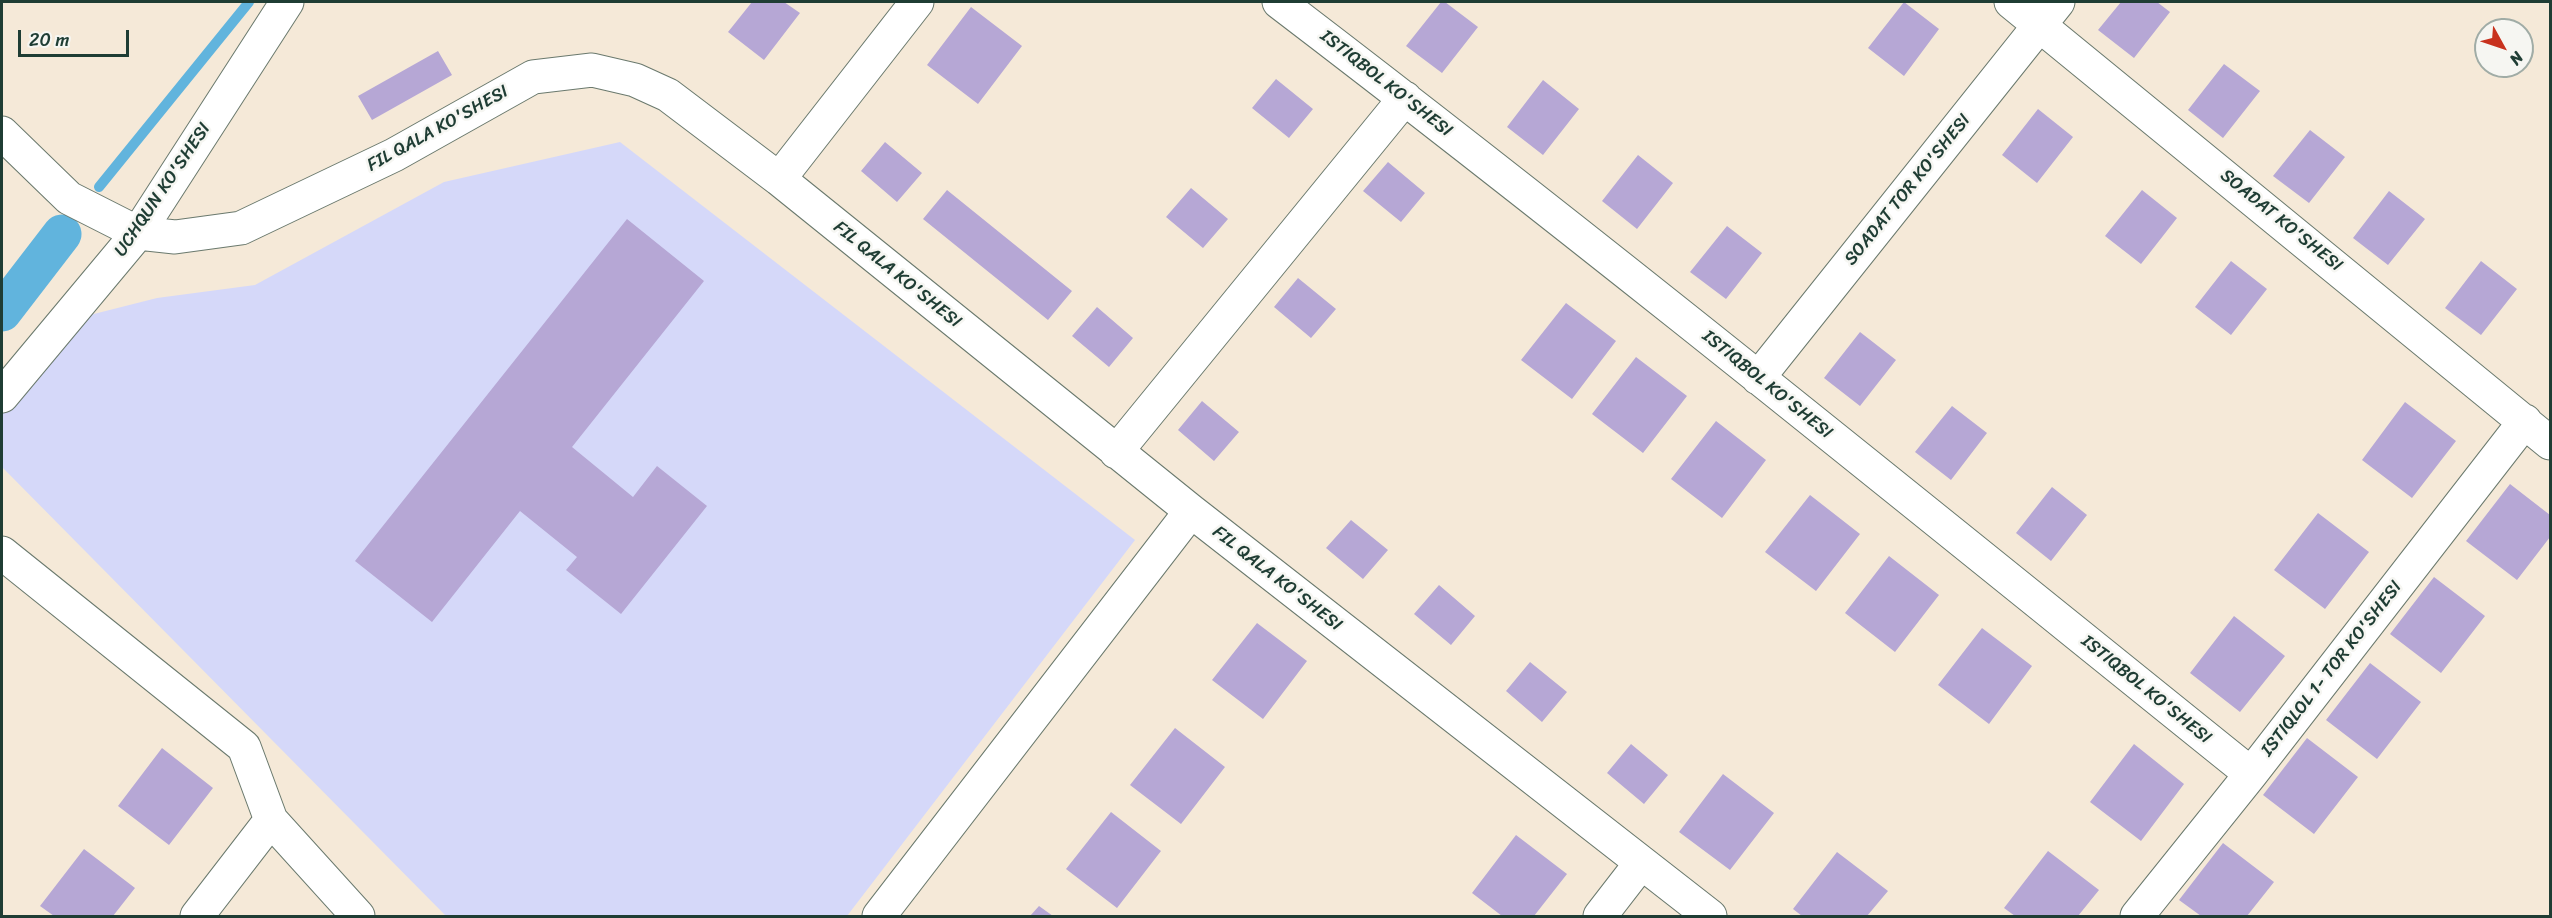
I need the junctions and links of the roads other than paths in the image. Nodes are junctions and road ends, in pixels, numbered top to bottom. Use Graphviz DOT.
graph roads {
  1 [pos="287,2"];
  2 [pos="917,2"];
  3 [pos="1279,2"];
  4 [pos="2011,2"];
  5 [pos="2049,13"];
  6 [pos="1405,98"];
  7 [pos="2,133"];
  8 [pos="779,179"];
  9 [pos="138,233"];
  10 [pos="1758,378"];
  11 [pos="2,396"];
  12 [pos="2525,421"];
  13 [pos="2550,443"];
  14 [pos="1116,452"];
  15 [pos="1191,512"];
  16 [pos="2,553"];
  17 [pos="2251,774"];
  18 [pos="271,820"];
  19 [pos="1641,863"];
  20 [pos="197,916"];
  21 [pos="358,916"];
  22 [pos="879,916"];
  23 [pos="1600,916"];
  24 [pos="1710,916"];
  25 [pos="2137,916"];
  1 -- 9 [label="street, UCHQUN KO'SHESI"];
  2 -- 8 [label="street"];
  3 -- 6 [label="street, ISTIQBOL KO'SHESI"];
  4 -- 5 [label="street, SOADAT KO'SHESI"];
  5 -- 10 [label="street, SOADAT TOR KO'SHESI"];
  5 -- 12 [label="street, SOADAT KO'SHESI"];
  6 -- 10 [label="street, ISTIQBOL KO'SHESI"];
  6 -- 14 [label="street"];
  7 -- 9 [label="street, FIL QALA KO'SHESI"];
  8 -- 9 [label="street, FIL QALA KO'SHESI"];
  8 -- 14 [label="street, FIL QALA KO'SHESI"];
  9 -- 11 [label="street, UCHQUN KO'SHESI"];
  10 -- 17 [label="street, ISTIQBOL KO'SHESI"];
  12 -- 13 [label="street, SOADAT KO'SHESI"];
  12 -- 17 [label="street, ISTIQLOL 1- TOR KO'SHESI"];
  14 -- 15 [label="street, FIL QALA KO'SHESI"];
  15 -- 19 [label="street, FIL QALA KO'SHESI"];
  15 -- 22 [label="street"];
  16 -- 18 [label="street"];
  17 -- 25 [label="street, ISTIQLOL 1- TOR KO'SHESI"];
  18 -- 20 [label="street"];
  18 -- 21 [label="street"];
  19 -- 23 [label="street"];
  19 -- 24 [label="street, FIL QALA KO'SHESI"];
}
